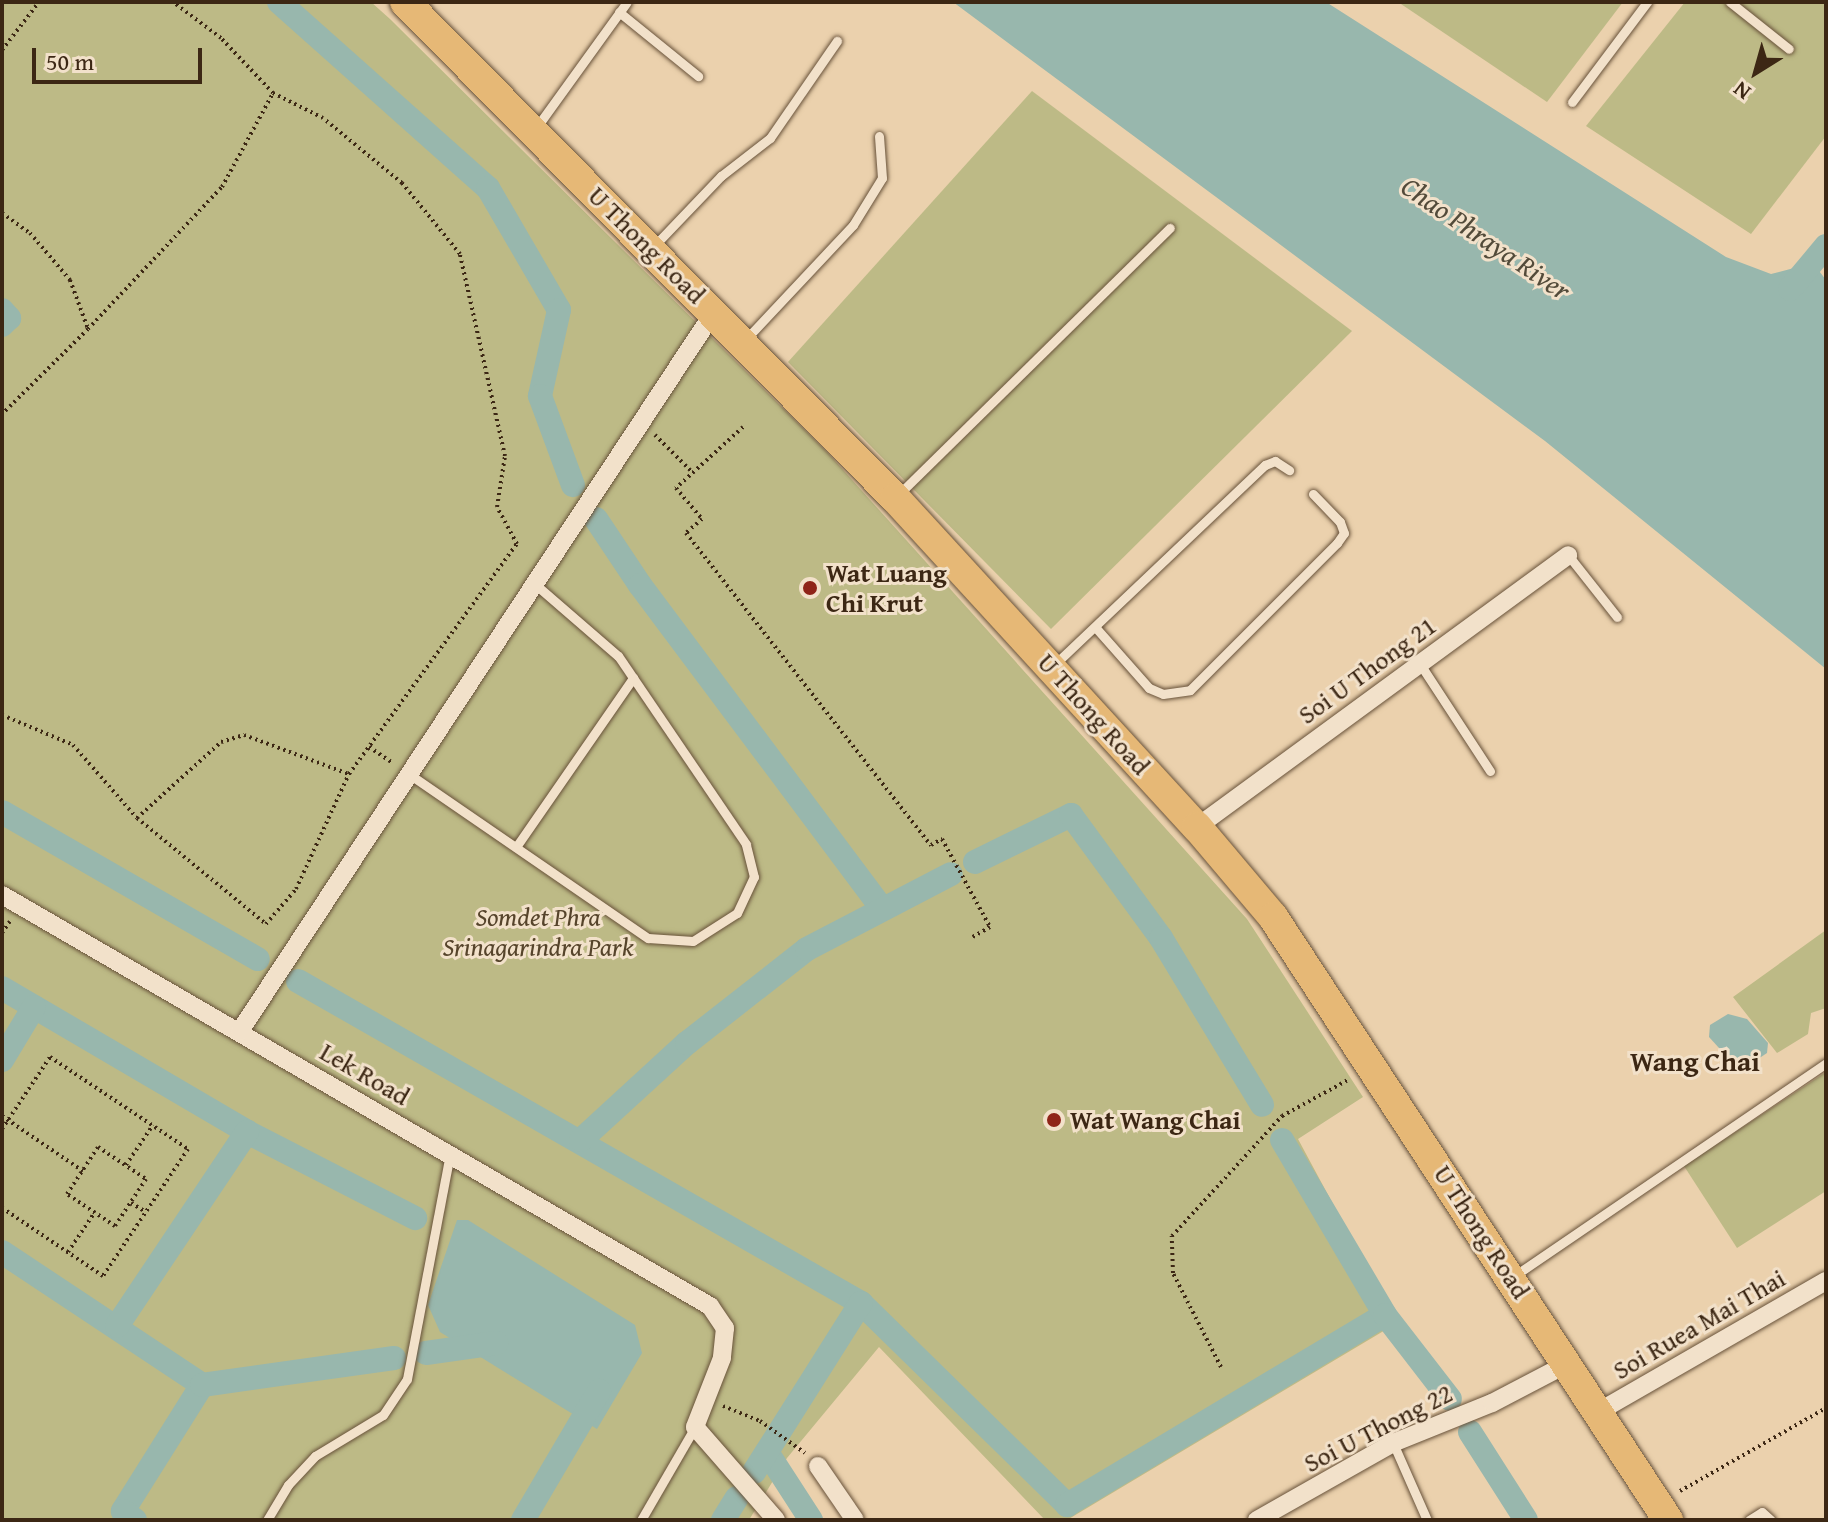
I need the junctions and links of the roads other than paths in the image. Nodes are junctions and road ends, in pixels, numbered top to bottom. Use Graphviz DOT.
graph roads {
  1 [pos="405,2"];
  2 [pos="627,2"];
  3 [pos="1647,2"];
  4 [pos="1730,2"];
  5 [pos="619,12"];
  6 [pos="837,41"];
  7 [pos="1789,49"];
  8 [pos="698,76"];
  9 [pos="1572,102"];
  10 [pos="534,131"];
  11 [pos="879,136"];
  12 [pos="1170,228"];
  13 [pos="651,249"];
  14 [pos="714,312"];
  15 [pos="743,341"];
  16 [pos="1289,470"];
  17 [pos="1313,494"];
  18 [pos="895,498"];
  19 [pos="1568,555"];
  20 [pos="535,584"];
  21 [pos="1617,617"];
  22 [pos="1096,628"];
  23 [pos="1420,664"];
  24 [pos="1052,667"];
  25 [pos="633,678"];
  26 [pos="1490,771"];
  27 [pos="409,774"];
  28 [pos="1197,827"];
  29 [pos="516,847"];
  30 [pos="2,895"];
  31 [pos="240,1031"];
  32 [pos="1826,1063"];
  33 [pos="450,1154"];
  34 [pos="1511,1278"];
  35 [pos="1826,1281"];
  36 [pos="1567,1364"];
  37 [pos="1598,1412"];
  38 [pos="695,1427"];
  39 [pos="1393,1443"];
  40 [pos="818,1466"];
  41 [pos="1662,1512"];
  42 [pos="267,1520"];
  43 [pos="641,1520"];
  44 [pos="776,1520"];
  45 [pos="855,1520"];
  46 [pos="1257,1520"];
  47 [pos="1427,1520"];
  48 [pos="1749,1520"];
  49 [pos="1771,1520"];
  1 -- 10 [label="main road, U Thong Road"];
  2 -- 5 [label="lane"];
  3 -- 9 [label="lane"];
  4 -- 7 [label="lane"];
  5 -- 8 [label="lane"];
  5 -- 10 [label="lane"];
  6 -- 13 [label="lane"];
  10 -- 13 [label="main road, U Thong Road"];
  11 -- 15 [label="lane"];
  12 -- 18 [label="lane"];
  13 -- 14 [label="main road, U Thong Road"];
  14 -- 15 [label="main road, U Thong Road"];
  14 -- 20 [label="street"];
  15 -- 18 [label="main road, U Thong Road"];
  16 -- 22 [label="lane"];
  17 -- 22 [label="lane"];
  18 -- 24 [label="main road, U Thong Road"];
  19 -- 21 [label="lane"];
  19 -- 23 [label="street, Soi U Thong 21"];
  20 -- 25 [label="lane"];
  20 -- 27 [label="street"];
  22 -- 24 [label="lane"];
  23 -- 26 [label="lane"];
  23 -- 28 [label="street, Soi U Thong 21"];
  24 -- 28 [label="main road, U Thong Road"];
  25 -- 29 [label="lane"];
  25 -- 29 [label="lane"];
  27 -- 29 [label="lane"];
  27 -- 31 [label="street"];
  28 -- 34 [label="main road, U Thong Road"];
  30 -- 31 [label="street, Lek Road"];
  31 -- 33 [label="street, Lek Road"];
  32 -- 34 [label="lane"];
  33 -- 38 [label="street, Lek Road"];
  33 -- 42 [label="lane"];
  34 -- 36 [label="main road, U Thong Road"];
  35 -- 37 [label="street, Soi Ruea Mai Thai"];
  36 -- 37 [label="main road, U Thong Road"];
  36 -- 39 [label="street, Soi U Thong 22"];
  37 -- 41 [label="main road, U Thong Road"];
  38 -- 43 [label="lane"];
  38 -- 44 [label="street"];
  39 -- 46 [label="street, Soi U Thong 22"];
  39 -- 47 [label="lane"];
  40 -- 45 [label="street"];
  48 -- 49 [label="lane"];
}
